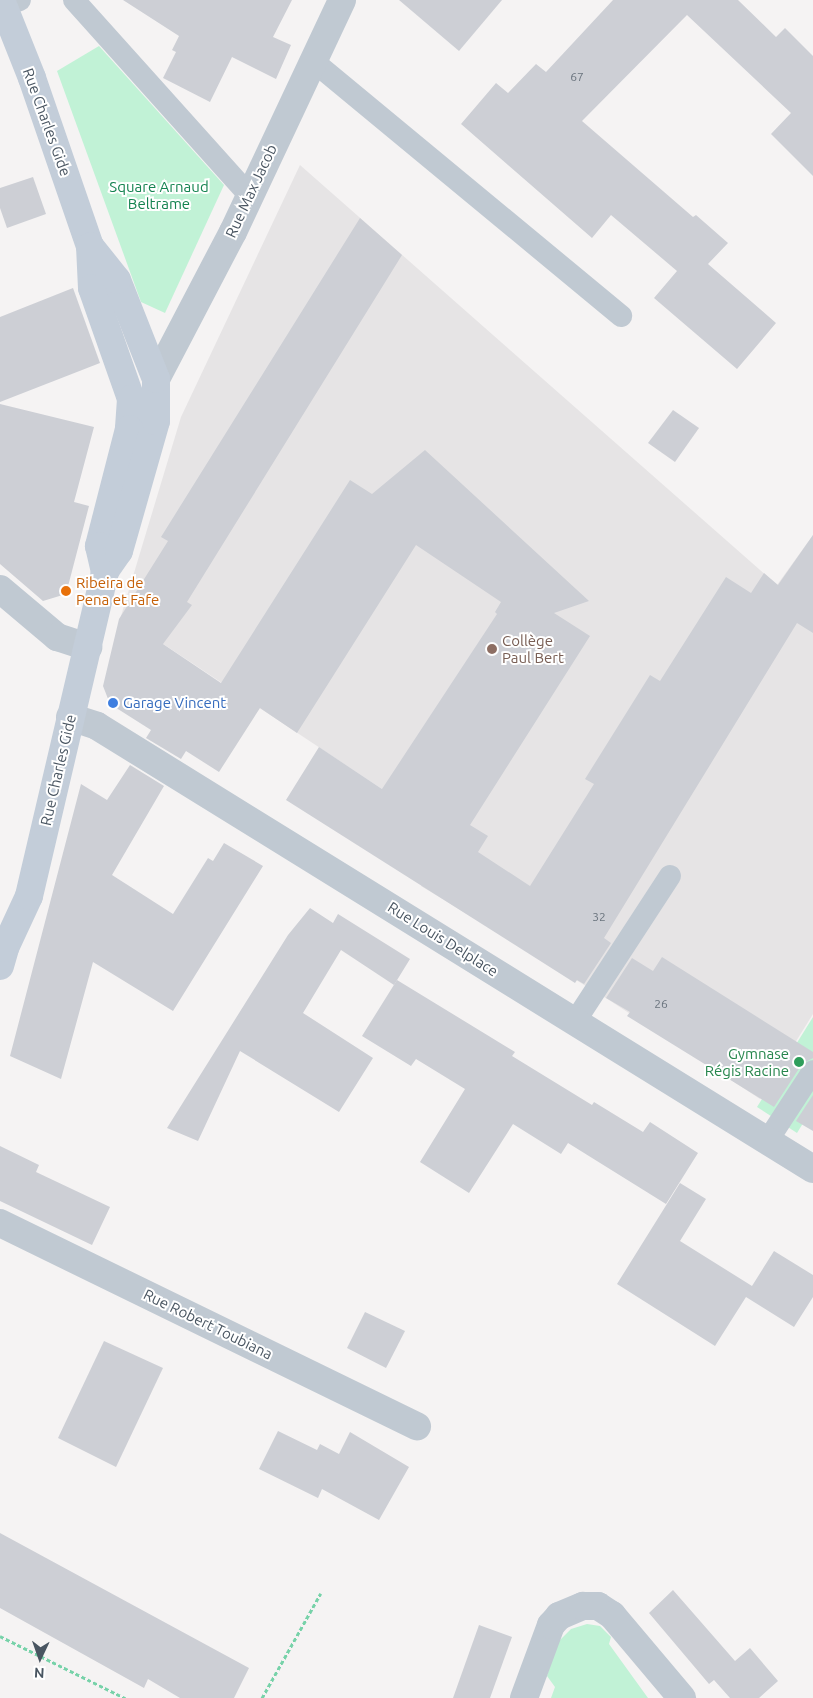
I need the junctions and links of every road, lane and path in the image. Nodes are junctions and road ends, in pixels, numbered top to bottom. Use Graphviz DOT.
graph roads {
  1 [pos="74,0"];
  2 [pos="342,0"];
  3 [pos="8,2"];
  4 [pos="313,61"];
  5 [pos="250,196"];
  6 [pos="90,246"];
  7 [pos="621,316"];
  8 [pos="156,380"];
  9 [pos="131,399"];
  10 [pos="105,571"];
  11 [pos="0,589"];
  12 [pos="88,647"];
  13 [pos="70,717"];
  14 [pos="670,876"];
  15 [pos="0,966"];
  16 [pos="576,1020"];
  17 [pos="813,1071"];
  18 [pos="768,1140"];
  19 [pos="813,1169"];
  20 [pos="0,1223"];
  21 [pos="417,1426"];
  22 [pos="321,1593"];
  23 [pos="0,1636"];
  24 [pos="125,1698"];
  25 [pos="262,1698"];
  26 [pos="524,1698"];
  27 [pos="682,1698"];
  1 -- 5 [label="lane"];
  2 -- 4 [label="street, Rue Max Jacob"];
  3 -- 6 [label="street, Rue Charles Gide"];
  4 -- 5 [label="street, Rue Max Jacob"];
  4 -- 7 [label="lane"];
  5 -- 8 [label="street, Rue Max Jacob"];
  6 -- 8 [label="street, Rue Charles Gide"];
  6 -- 9 [label="street, Rue Charles Gide"];
  8 -- 9 [label="street"];
  8 -- 10 [label="street, Rue Charles Gide"];
  9 -- 10 [label="street, Rue Charles Gide"];
  10 -- 12 [label="street, Rue Charles Gide"];
  11 -- 12 [label="street"];
  12 -- 13 [label="street, Rue Charles Gide"];
  13 -- 15 [label="street, Rue Charles Gide"];
  13 -- 16 [label="street, Rue Louis Delplace"];
  14 -- 16 [label="lane"];
  16 -- 18 [label="street, Rue Louis Delplace"];
  17 -- 18 [label="lane"];
  18 -- 19 [label="street, Rue Louis Delplace"];
  20 -- 21 [label="street, Rue Robert Toubiana"];
  22 -- 25 [label="path"];
  23 -- 24 [label="path"];
  26 -- 27 [label="street"];
}
